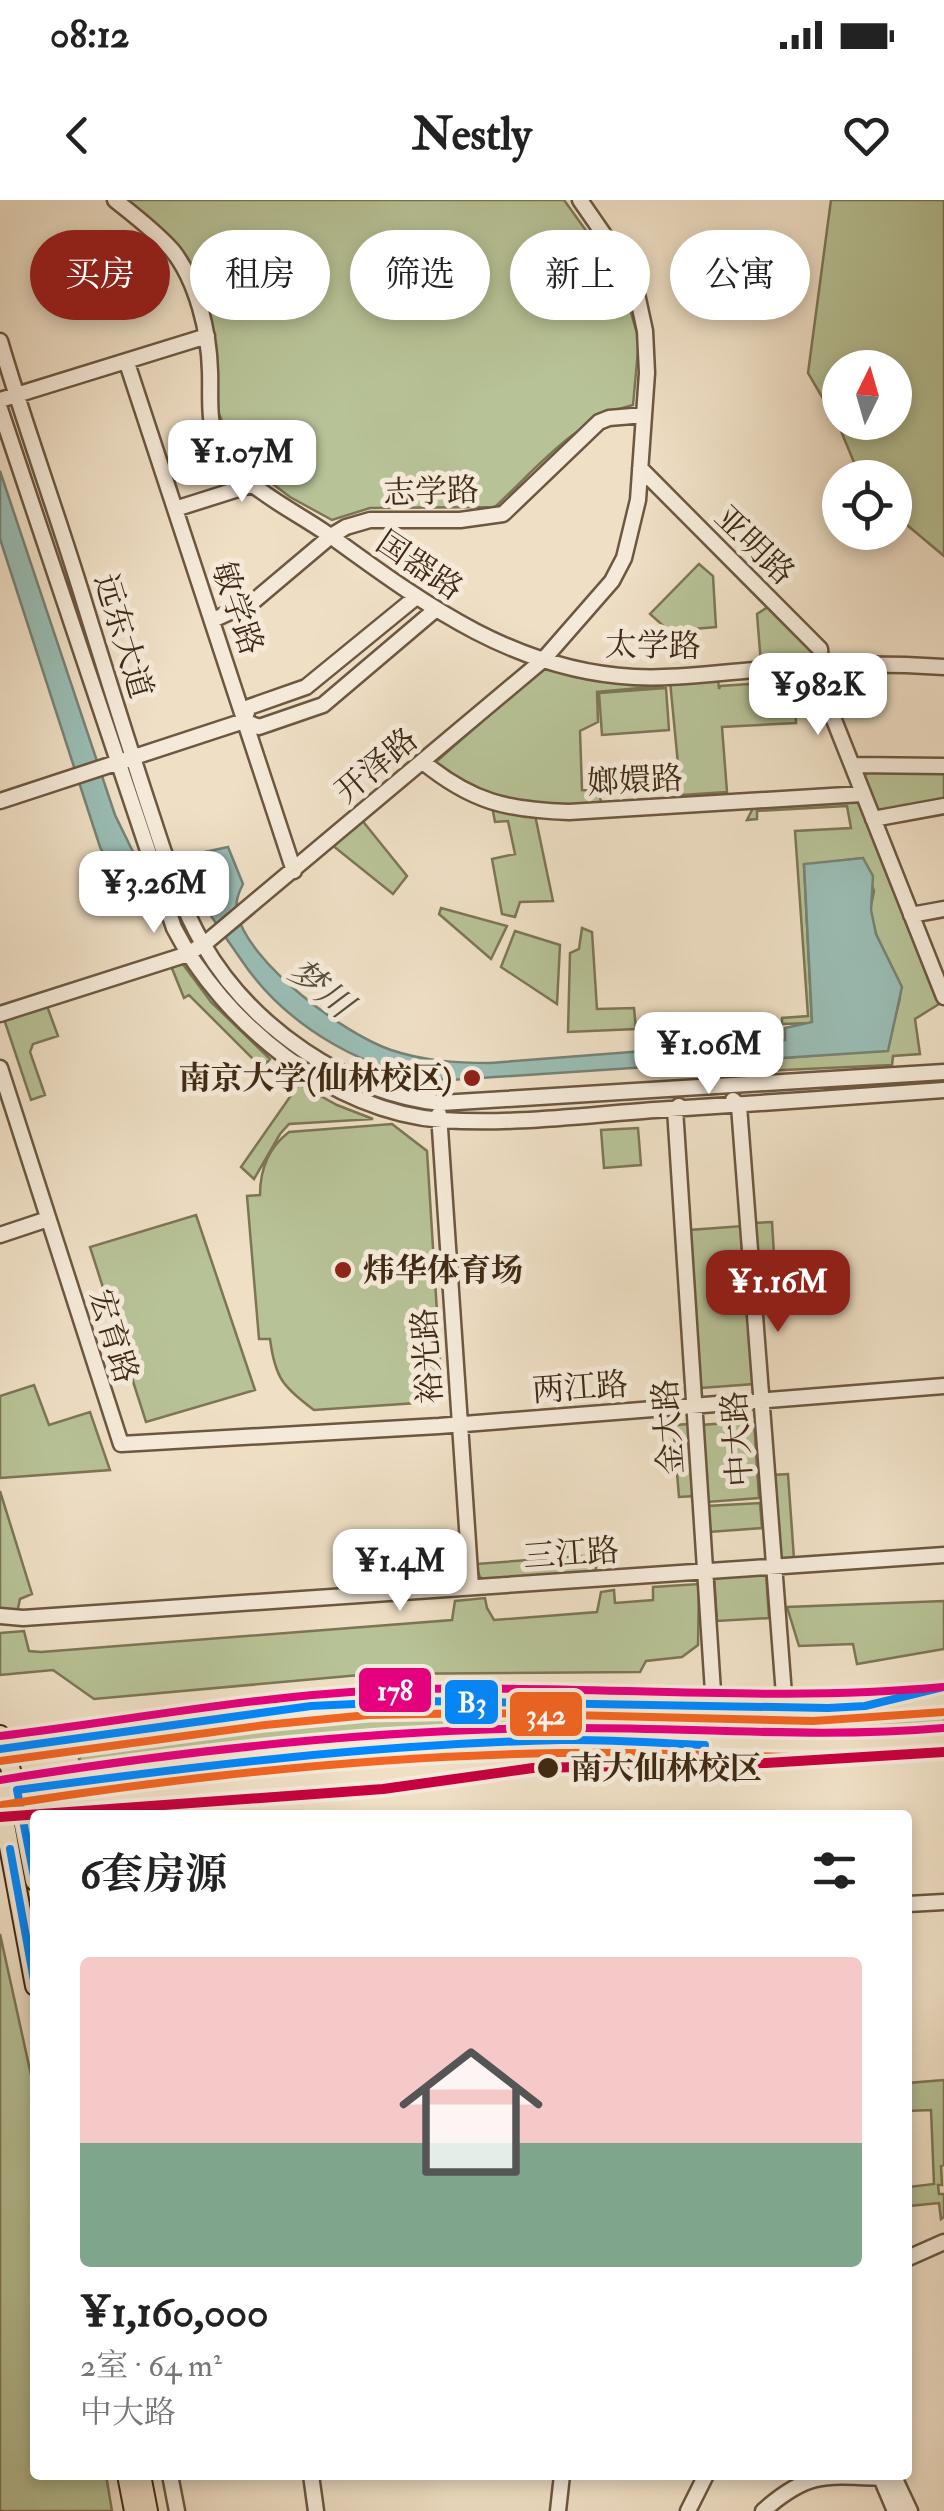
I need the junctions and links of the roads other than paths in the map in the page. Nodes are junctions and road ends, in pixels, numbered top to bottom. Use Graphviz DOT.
graph roads {
  1 [pos="115,200"];
  2 [pos="580,200"];
  3 [pos="207,336"];
  4 [pos="0,340"];
  5 [pos="127,363"];
  6 [pos="16,396"];
  7 [pos="0,400"];
  8 [pos="0,409"];
  9 [pos="644,416"];
  10 [pos="640,468"];
  11 [pos="251,485"];
  12 [pos="175,510"];
  13 [pos="331,536"];
  14 [pos="415,598"];
  15 [pos="435,610"];
  16 [pos="213,620"];
  17 [pos="542,660"];
  18 [pos="817,666"];
  19 [pos="944,667"];
  20 [pos="244,721"];
  21 [pos="132,759"];
  22 [pos="423,762"];
  23 [pos="852,765"];
  24 [pos="110,766"];
  25 [pos="944,766"];
  26 [pos="862,794"];
  27 [pos="0,801"];
  28 [pos="944,806"];
  29 [pos="872,819"];
  30 [pos="294,870"];
  31 [pos="944,909"];
  32 [pos="912,915"];
  33 [pos="205,943"];
  34 [pos="188,954"];
  35 [pos="944,997"];
  36 [pos="0,1014"];
  37 [pos="302,1048"];
  38 [pos="292,1063"];
  39 [pos="0,1068"];
  40 [pos="944,1072"];
  41 [pos="737,1087"];
  42 [pos="676,1090"];
  43 [pos="944,1090"];
  44 [pos="442,1103"];
  45 [pos="739,1106"];
  46 [pos="675,1109"];
  47 [pos="438,1120"];
  48 [pos="48,1219"];
  49 [pos="0,1235"];
  50 [pos="944,1386"];
  51 [pos="762,1401"];
  52 [pos="694,1406"];
  53 [pos="460,1424"];
  54 [pos="438,1426"];
  55 [pos="944,1554"];
  56 [pos="774,1567"];
  57 [pos="705,1572"];
  58 [pos="471,1587"];
  59 [pos="0,1616"];
  60 [pos="944,1698"];
  61 [pos="714,1707"];
  62 [pos="785,1708"];
  63 [pos="944,1740"];
  64 [pos="2,1744"];
  65 [pos="6,1794"];
  66 [pos="30,1866"];
  67 [pos="944,1902"];
  68 [pos="912,1904"];
  69 [pos="30,1953"];
  70 [pos="944,2242"];
  71 [pos="912,2256"];
  72 [pos="128,2480"];
  73 [pos="142,2480"];
  74 [pos="171,2480"];
  75 [pos="312,2480"];
  76 [pos="561,2480"];
  77 [pos="704,2480"];
  78 [pos="805,2480"];
  79 [pos="882,2480"];
  80 [pos="895,2480"];
  81 [pos="134,2511"];
  82 [pos="148,2511"];
  83 [pos="177,2511"];
  84 [pos="316,2511"];
  85 [pos="558,2511"];
  86 [pos="688,2511"];
  87 [pos="763,2511"];
  88 [pos="895,2511"];
  89 [pos="910,2511"];
  1 -- 3 [label="street, 国器路"];
  2 -- 9 [label="street, 开泽路"];
  3 -- 5 [label="street"];
  3 -- 11 [label="street, 国器路"];
  4 -- 6 [label="street, 远东大道"];
  5 -- 6 [label="street"];
  5 -- 12 [label="street, 敏学路"];
  6 -- 7 [label="street"];
  6 -- 21 [label="street, 远东大道"];
  8 -- 24 [label="street, 远东大道"];
  9 -- 10 [label="street, 开泽路"];
  9 -- 13 [label="street, 志学路"];
  10 -- 17 [label="street, 开泽路"];
  10 -- 18 [label="street, 亚明路"];
  11 -- 12 [label="street"];
  11 -- 13 [label="street, 国器路"];
  12 -- 16 [label="street, 敏学路"];
  13 -- 14 [label="street, 国器路"];
  13 -- 16 [label="street, 志学路"];
  14 -- 15 [label="street, 国器路"];
  14 -- 20 [label="street"];
  15 -- 17 [label="street, 国器路"];
  15 -- 20 [label="street"];
  16 -- 20 [label="street, 敏学路"];
  17 -- 18 [label="street, 太学路"];
  17 -- 22 [label="street, 开泽路"];
  18 -- 19 [label="street, 太学路"];
  18 -- 23 [label="street, 亚明路"];
  20 -- 21 [label="street"];
  20 -- 30 [label="street, 敏学路"];
  21 -- 24 [label="street"];
  21 -- 33 [label="street, 远东大道"];
  22 -- 26 [label="street, 嫏嬛路"];
  22 -- 30 [label="street, 开泽路"];
  23 -- 25 [label="street"];
  23 -- 26 [label="street, 亚明路"];
  24 -- 27 [label="street"];
  24 -- 34 [label="street, 远东大道"];
  26 -- 29 [label="street, 亚明路"];
  28 -- 29 [label="street"];
  29 -- 32 [label="street, 亚明路"];
  30 -- 33 [label="street, 开泽路"];
  31 -- 32 [label="street"];
  32 -- 35 [label="street, 亚明路"];
  33 -- 34 [label="street, 开泽路"];
  33 -- 37 [label="street, 远东大道"];
  34 -- 36 [label="street, 开泽路"];
  34 -- 38 [label="street, 远东大道"];
  37 -- 38 [label="street"];
  37 -- 44 [label="street, 远东大道"];
  38 -- 47 [label="street, 远东大道"];
  39 -- 48 [label="street, 宏育路"];
  40 -- 41 [label="street, 远东大道"];
  41 -- 42 [label="street, 远东大道"];
  41 -- 45 [label="street, 中大路"];
  42 -- 44 [label="street, 远东大道"];
  42 -- 46 [label="street, 金大路"];
  43 -- 45 [label="street, 远东大道"];
  44 -- 47 [label="street, 裕光路"];
  45 -- 46 [label="street, 远东大道"];
  45 -- 51 [label="street, 中大路"];
  46 -- 47 [label="street, 远东大道"];
  46 -- 52 [label="street, 金大路"];
  47 -- 53 [label="street, 裕光路"];
  48 -- 49 [label="street"];
  48 -- 54 [label="street, 宏育路"];
  50 -- 51 [label="street, 两江路"];
  51 -- 52 [label="street, 两江路"];
  51 -- 56 [label="street, 中大路"];
  52 -- 53 [label="street, 两江路"];
  52 -- 57 [label="street, 金大路"];
  53 -- 54 [label="street, 两江路"];
  53 -- 58 [label="street, 裕光路"];
  55 -- 56 [label="street, 三江路"];
  56 -- 57 [label="street, 三江路"];
  56 -- 62 [label="street, 中大路"];
  57 -- 58 [label="street, 三江路"];
  57 -- 61 [label="street, 金大路"];
  58 -- 59 [label="street, 三江路"];
  60 -- 62 [label="main road"];
  61 -- 62 [label="main road"];
  61 -- 64 [label="main road"];
  63 -- 65 [label="main road"];
  64 -- 65 [label="main road"];
  65 -- 66 [label="main road"];
  65 -- 69 [label="main road"];
  67 -- 68 [label="street"];
  70 -- 71 [label="street"];
  72 -- 81 [label="main road"];
  73 -- 82 [label="main road"];
  74 -- 83 [label="street"];
  75 -- 84 [label="street"];
  76 -- 85 [label="street"];
  77 -- 86 [label="street"];
  78 -- 87 [label="street"];
  79 -- 88 [label="street"];
  80 -- 89 [label="street"];
}
